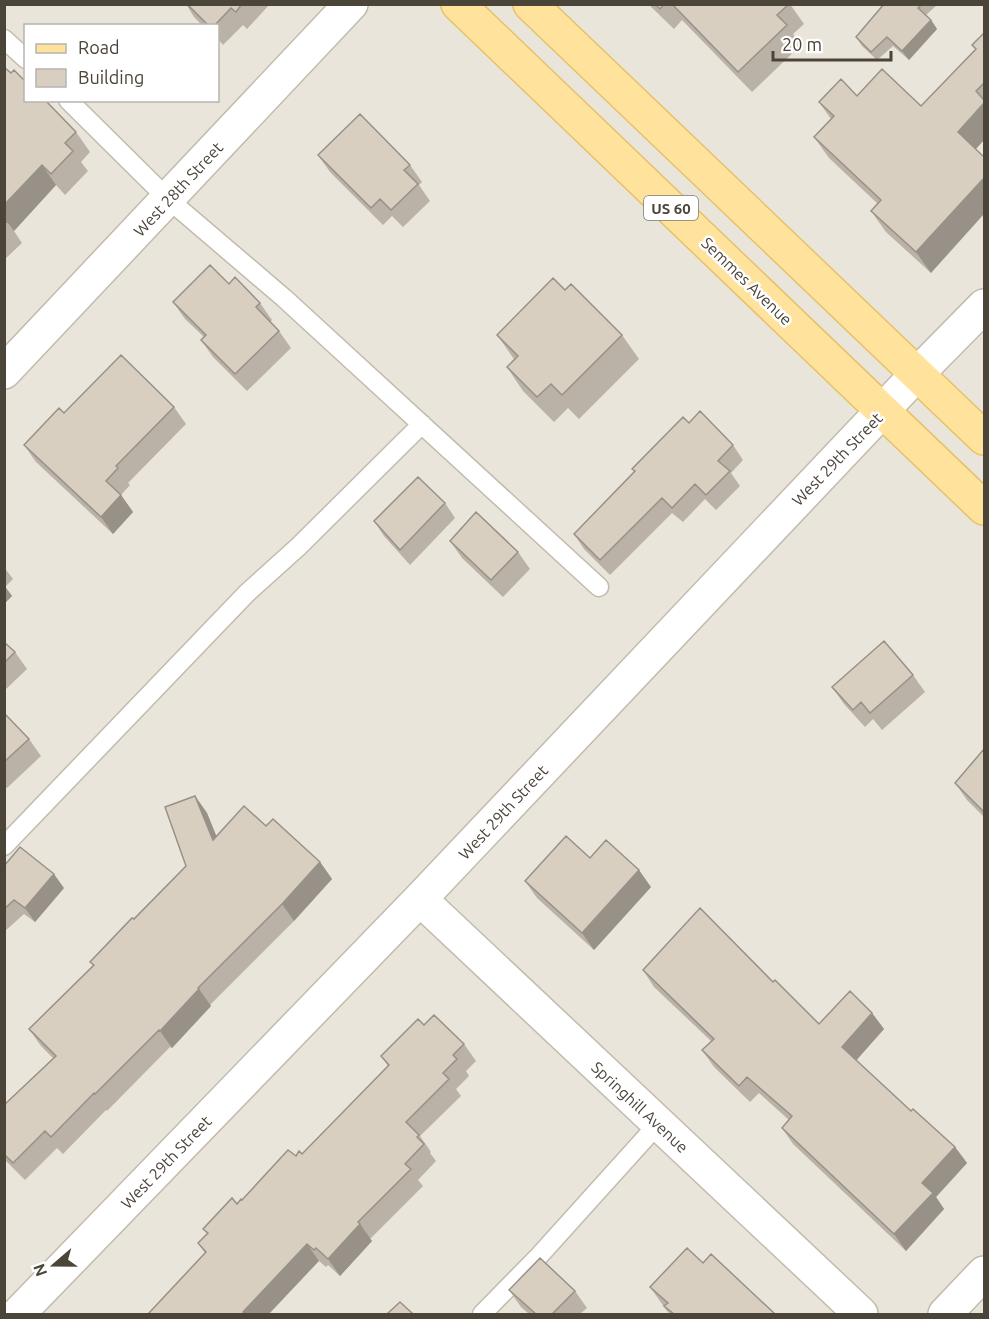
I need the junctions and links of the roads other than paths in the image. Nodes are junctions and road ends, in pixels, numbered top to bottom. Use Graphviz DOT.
graph roads {
  1 [pos="351,4"];
  2 [pos="458,4"];
  3 [pos="530,4"];
  4 [pos="4,39"];
  5 [pos="24,57"];
  6 [pos="70,102"];
  7 [pos="168,199"];
  8 [pos="984,306"];
  9 [pos="4,372"];
  10 [pos="917,374"];
  11 [pos="883,411"];
  12 [pos="422,424"];
  13 [pos="984,438"];
  14 [pos="984,508"];
  15 [pos="599,587"];
  16 [pos="4,846"];
  17 [pos="420,899"];
  18 [pos="658,1124"];
  19 [pos="984,1273"];
  20 [pos="18,1314"];
  21 [pos="482,1314"];
  22 [pos="861,1314"];
  23 [pos="945,1314"];
  1 -- 7 [label="street, West 28th Street"];
  2 -- 11 [label="main road, Semmes Avenue / US 60"];
  3 -- 10 [label="main road, US 60"];
  4 -- 5 [label="lane"];
  6 -- 7 [label="lane"];
  7 -- 9 [label="street, West 28th Street"];
  7 -- 12 [label="lane"];
  8 -- 10 [label="street, West 29th Street"];
  10 -- 11 [label="street, West 29th Street"];
  10 -- 13 [label="main road, US 60"];
  11 -- 14 [label="main road, Semmes Avenue / US 60"];
  11 -- 17 [label="street, West 29th Street"];
  12 -- 15 [label="lane"];
  12 -- 16 [label="lane"];
  17 -- 18 [label="street, Springhill Avenue"];
  17 -- 20 [label="street, West 29th Street"];
  18 -- 21 [label="lane"];
  18 -- 22 [label="street, Springhill Avenue"];
  19 -- 23 [label="street"];
}
